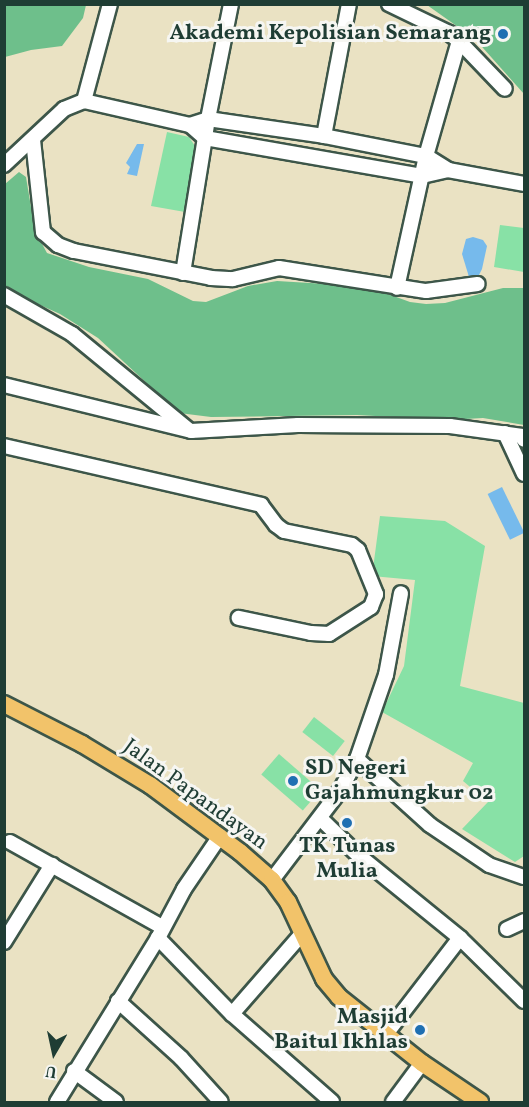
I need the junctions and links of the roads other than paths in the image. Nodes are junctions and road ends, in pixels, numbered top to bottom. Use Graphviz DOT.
graph roads {
  1 [pos="110,4"];
  2 [pos="231,4"];
  3 [pos="349,4"];
  4 [pos="389,4"];
  5 [pos="459,41"];
  6 [pos="505,89"];
  7 [pos="84,101"];
  8 [pos="208,119"];
  9 [pos="190,125"];
  10 [pos="324,136"];
  11 [pos="205,138"];
  12 [pos="33,140"];
  13 [pos="426,156"];
  14 [pos="320,158"];
  15 [pos="4,165"];
  16 [pos="448,170"];
  17 [pos="422,176"];
  18 [pos="525,184"];
  19 [pos="183,273"];
  20 [pos="478,284"];
  21 [pos="397,288"];
  22 [pos="4,295"];
  23 [pos="4,385"];
  24 [pos="191,431"];
  25 [pos="505,434"];
  26 [pos="525,440"];
  27 [pos="4,446"];
  28 [pos="525,474"];
  29 [pos="401,593"];
  30 [pos="239,618"];
  31 [pos="4,704"];
  32 [pos="357,759"];
  33 [pos="320,818"];
  34 [pos="220,836"];
  35 [pos="10,842"];
  36 [pos="52,865"];
  37 [pos="525,877"];
  38 [pos="272,880"];
  39 [pos="525,921"];
  40 [pos="507,929"];
  41 [pos="160,933"];
  42 [pos="301,935"];
  43 [pos="460,938"];
  44 [pos="4,942"];
  45 [pos="118,1001"];
  46 [pos="525,1001"];
  47 [pos="232,1014"];
  48 [pos="387,1034"];
  49 [pos="422,1063"];
  50 [pos="74,1071"];
  51 [pos="57,1102"];
  52 [pos="116,1102"];
  53 [pos="221,1102"];
  54 [pos="332,1102"];
  55 [pos="393,1102"];
  56 [pos="480,1102"];
  1 -- 7 [label="street"];
  2 -- 8 [label="street"];
  3 -- 10 [label="street"];
  4 -- 5 [label="street"];
  5 -- 6 [label="street"];
  5 -- 13 [label="street"];
  7 -- 9 [label="street"];
  7 -- 12 [label="street"];
  8 -- 9 [label="street"];
  8 -- 10 [label="street"];
  8 -- 11 [label="street"];
  9 -- 11 [label="street"];
  10 -- 13 [label="street"];
  10 -- 14 [label="street"];
  11 -- 14 [label="street"];
  11 -- 19 [label="street"];
  12 -- 15 [label="street"];
  12 -- 19 [label="street"];
  13 -- 16 [label="street"];
  13 -- 17 [label="street"];
  14 -- 17 [label="street"];
  16 -- 17 [label="street"];
  16 -- 18 [label="street"];
  17 -- 21 [label="street"];
  19 -- 21 [label="street"];
  20 -- 21 [label="street"];
  22 -- 24 [label="street"];
  23 -- 24 [label="street"];
  24 -- 25 [label="street"];
  25 -- 26 [label="street"];
  25 -- 28 [label="street"];
  27 -- 30 [label="street"];
  29 -- 32 [label="street"];
  31 -- 34 [label="main road, Jalan Papandayan"];
  32 -- 33 [label="street"];
  32 -- 37 [label="street"];
  33 -- 38 [label="street"];
  33 -- 43 [label="street"];
  34 -- 38 [label="main road, Jalan Papandayan"];
  34 -- 41 [label="street"];
  35 -- 36 [label="street"];
  36 -- 41 [label="street"];
  36 -- 44 [label="street"];
  38 -- 42 [label="main road, Jalan Papandayan"];
  39 -- 40 [label="street"];
  41 -- 45 [label="street"];
  41 -- 47 [label="street"];
  42 -- 47 [label="street"];
  42 -- 48 [label="main road, Jalan Papandayan"];
  43 -- 46 [label="street"];
  43 -- 48 [label="street"];
  45 -- 50 [label="street"];
  45 -- 53 [label="street"];
  47 -- 54 [label="street"];
  48 -- 49 [label="main road, Jalan Papandayan"];
  49 -- 55 [label="street"];
  49 -- 56 [label="main road, Jalan Papandayan"];
  50 -- 51 [label="street"];
  50 -- 52 [label="street"];
}
